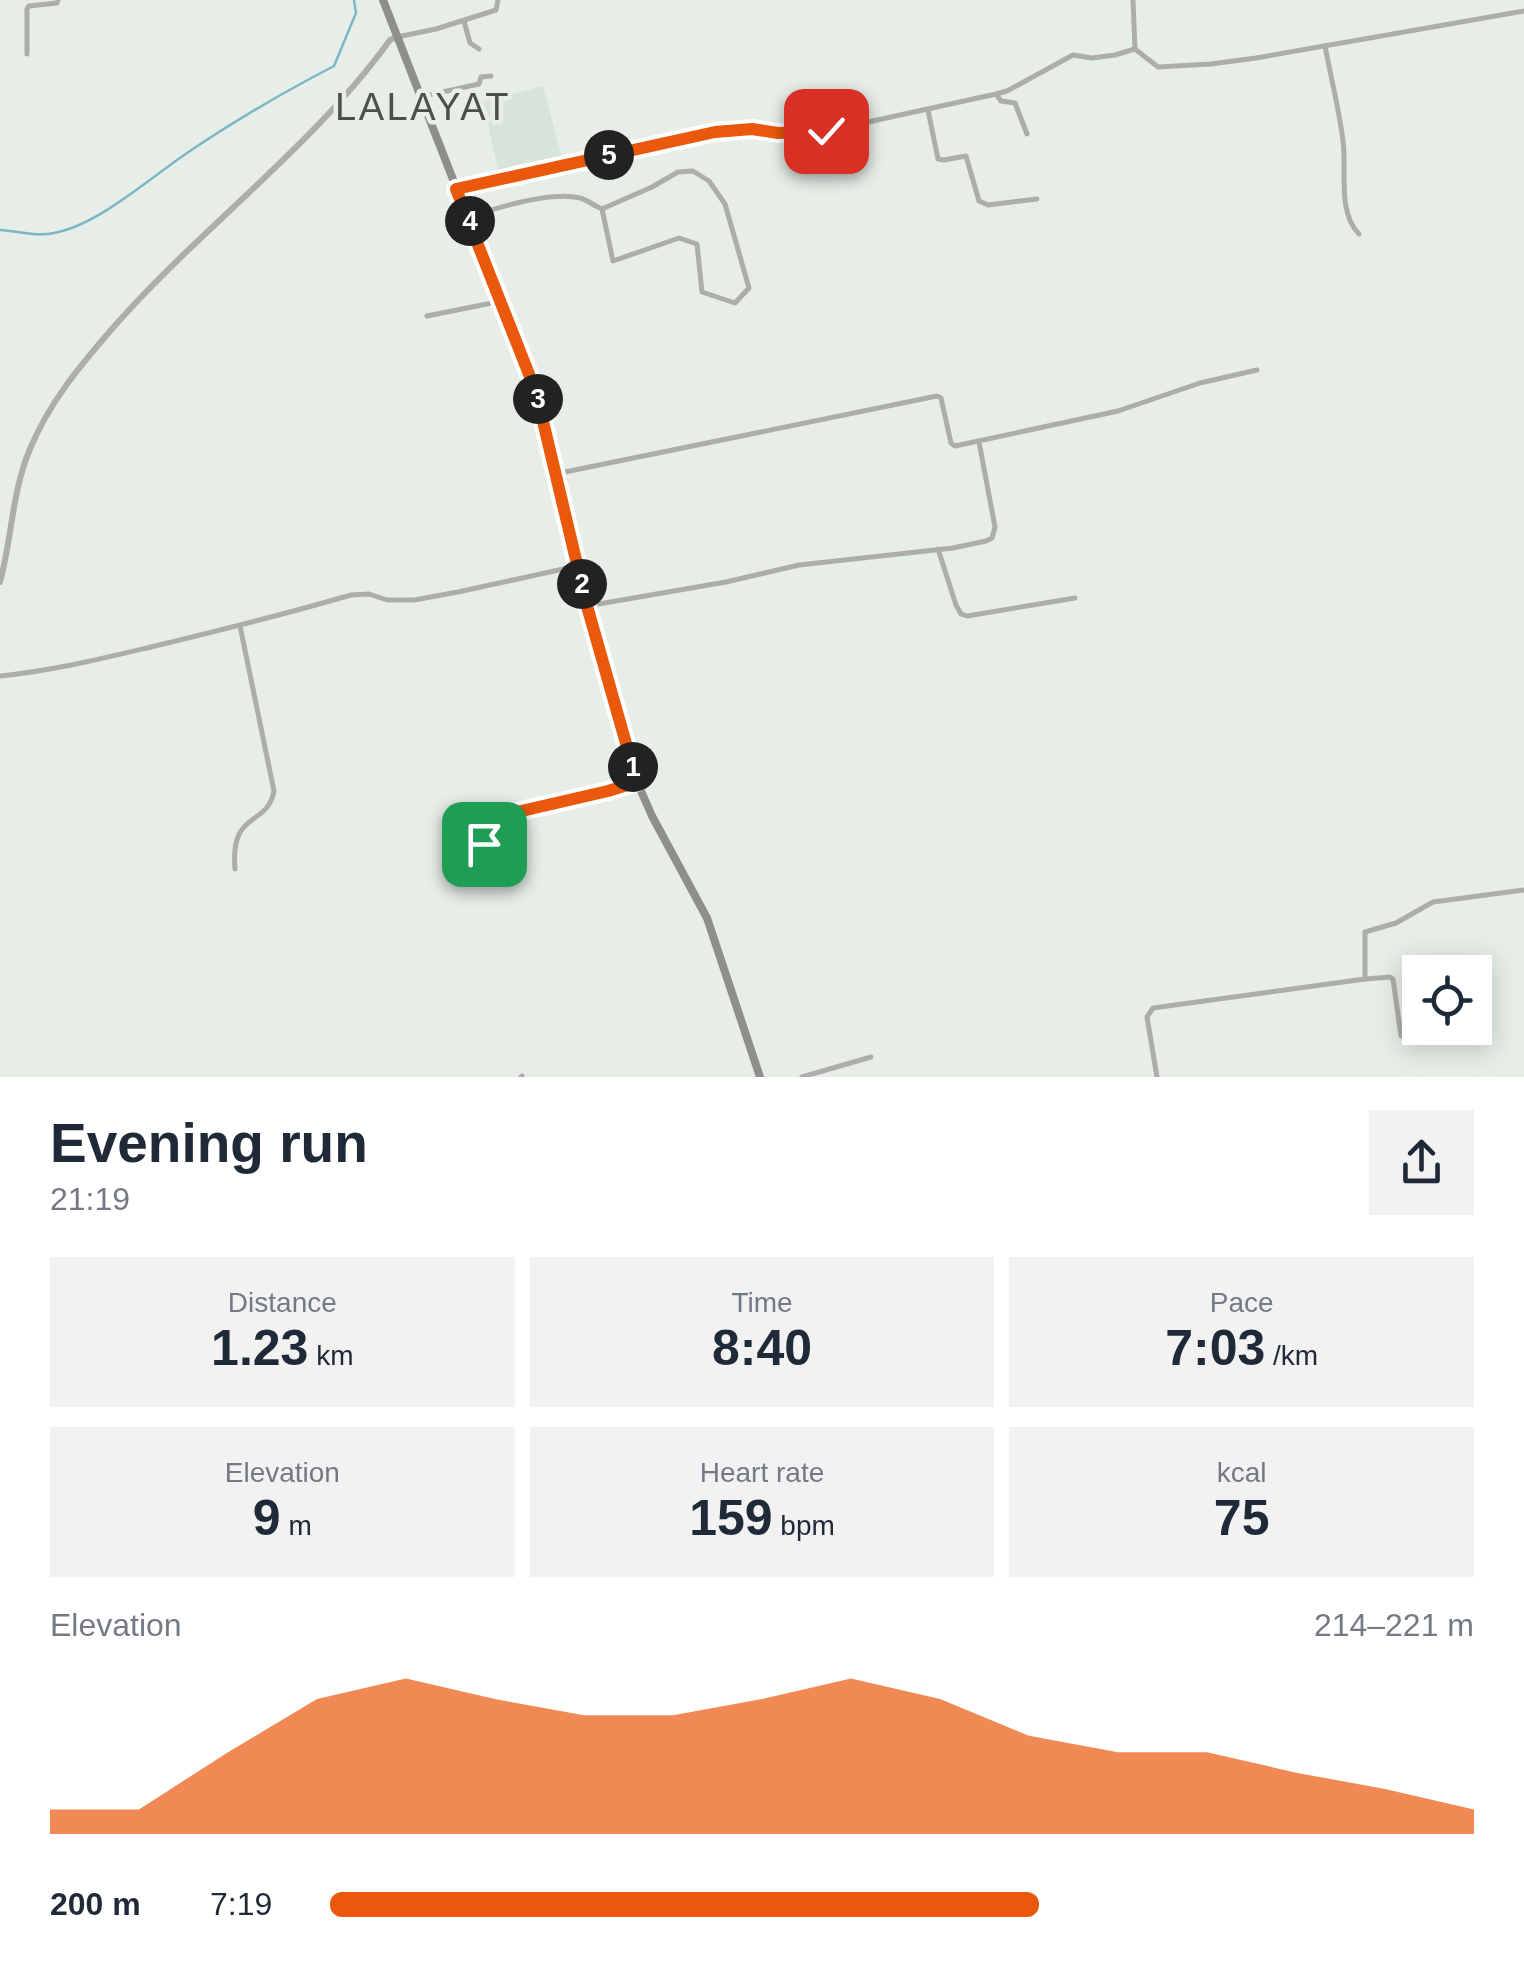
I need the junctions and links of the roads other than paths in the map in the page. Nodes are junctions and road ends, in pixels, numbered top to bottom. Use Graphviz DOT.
graph roads {
  1 [pos="58,0"];
  2 [pos="383,0"];
  3 [pos="498,0"];
  4 [pos="1132,0"];
  5 [pos="1524,10"];
  6 [pos="464,21"];
  7 [pos="397,38"];
  8 [pos="1325,46"];
  9 [pos="479,49"];
  10 [pos="1135,49"];
  11 [pos="27,54"];
  12 [pos="491,76"];
  13 [pos="996,94"];
  14 [pos="420,97"];
  15 [pos="928,110"];
  16 [pos="1027,134"];
  17 [pos="456,189"];
  18 [pos="1037,198"];
  19 [pos="602,209"];
  20 [pos="469,217"];
  21 [pos="1359,234"];
  22 [pos="502,301"];
  23 [pos="427,316"];
  24 [pos="1257,370"];
  25 [pos="979,442"];
  26 [pos="554,474"];
  27 [pos="0,522"];
  28 [pos="12,522"];
  29 [pos="0,537"];
  30 [pos="10,537"];
  31 [pos="938,549"];
  32 [pos="578,566"];
  33 [pos="0,582"];
  34 [pos="1075,598"];
  35 [pos="587,606"];
  36 [pos="240,626"];
  37 [pos="0,676"];
  38 [pos="637,782"];
  39 [pos="235,869"];
  40 [pos="478,880"];
  41 [pos="1524,890"];
  42 [pos="1365,979"];
  43 [pos="1402,1036"];
  44 [pos="870,1057"];
  45 [pos="760,1077"];
  46 [pos="802,1077"];
  47 [pos="1157,1077"];
  1 -- 11 [label="street"];
  2 -- 7 [label="main road"];
  3 -- 6 [label="street"];
  4 -- 10 [label="street"];
  5 -- 8 [label="street"];
  6 -- 7 [label="street"];
  6 -- 9 [label="street"];
  7 -- 14 [label="main road"];
  7 -- 28 [label="street"];
  8 -- 10 [label="street"];
  8 -- 21 [label="street"];
  10 -- 13 [label="street"];
  12 -- 14 [label="street"];
  13 -- 15 [label="street"];
  13 -- 16 [label="street"];
  14 -- 17 [label="main road"];
  15 -- 17 [label="street"];
  15 -- 18 [label="street"];
  17 -- 20 [label="main road"];
  19 -- 19 [label="street"];
  19 -- 20 [label="street"];
  20 -- 22 [label="main road"];
  22 -- 23 [label="street"];
  22 -- 26 [label="main road"];
  24 -- 25 [label="street"];
  25 -- 26 [label="street"];
  25 -- 31 [label="street"];
  26 -- 32 [label="main road"];
  27 -- 28 [label="street"];
  28 -- 30 [label="street"];
  29 -- 30 [label="street"];
  30 -- 33 [label="street"];
  31 -- 34 [label="street"];
  31 -- 35 [label="street"];
  32 -- 35 [label="main road"];
  32 -- 36 [label="street"];
  35 -- 38 [label="main road"];
  36 -- 37 [label="street"];
  36 -- 39 [label="street"];
  38 -- 40 [label="street"];
  38 -- 45 [label="main road"];
  41 -- 42 [label="street"];
  42 -- 43 [label="street"];
  42 -- 47 [label="street"];
  44 -- 46 [label="street"];
}
